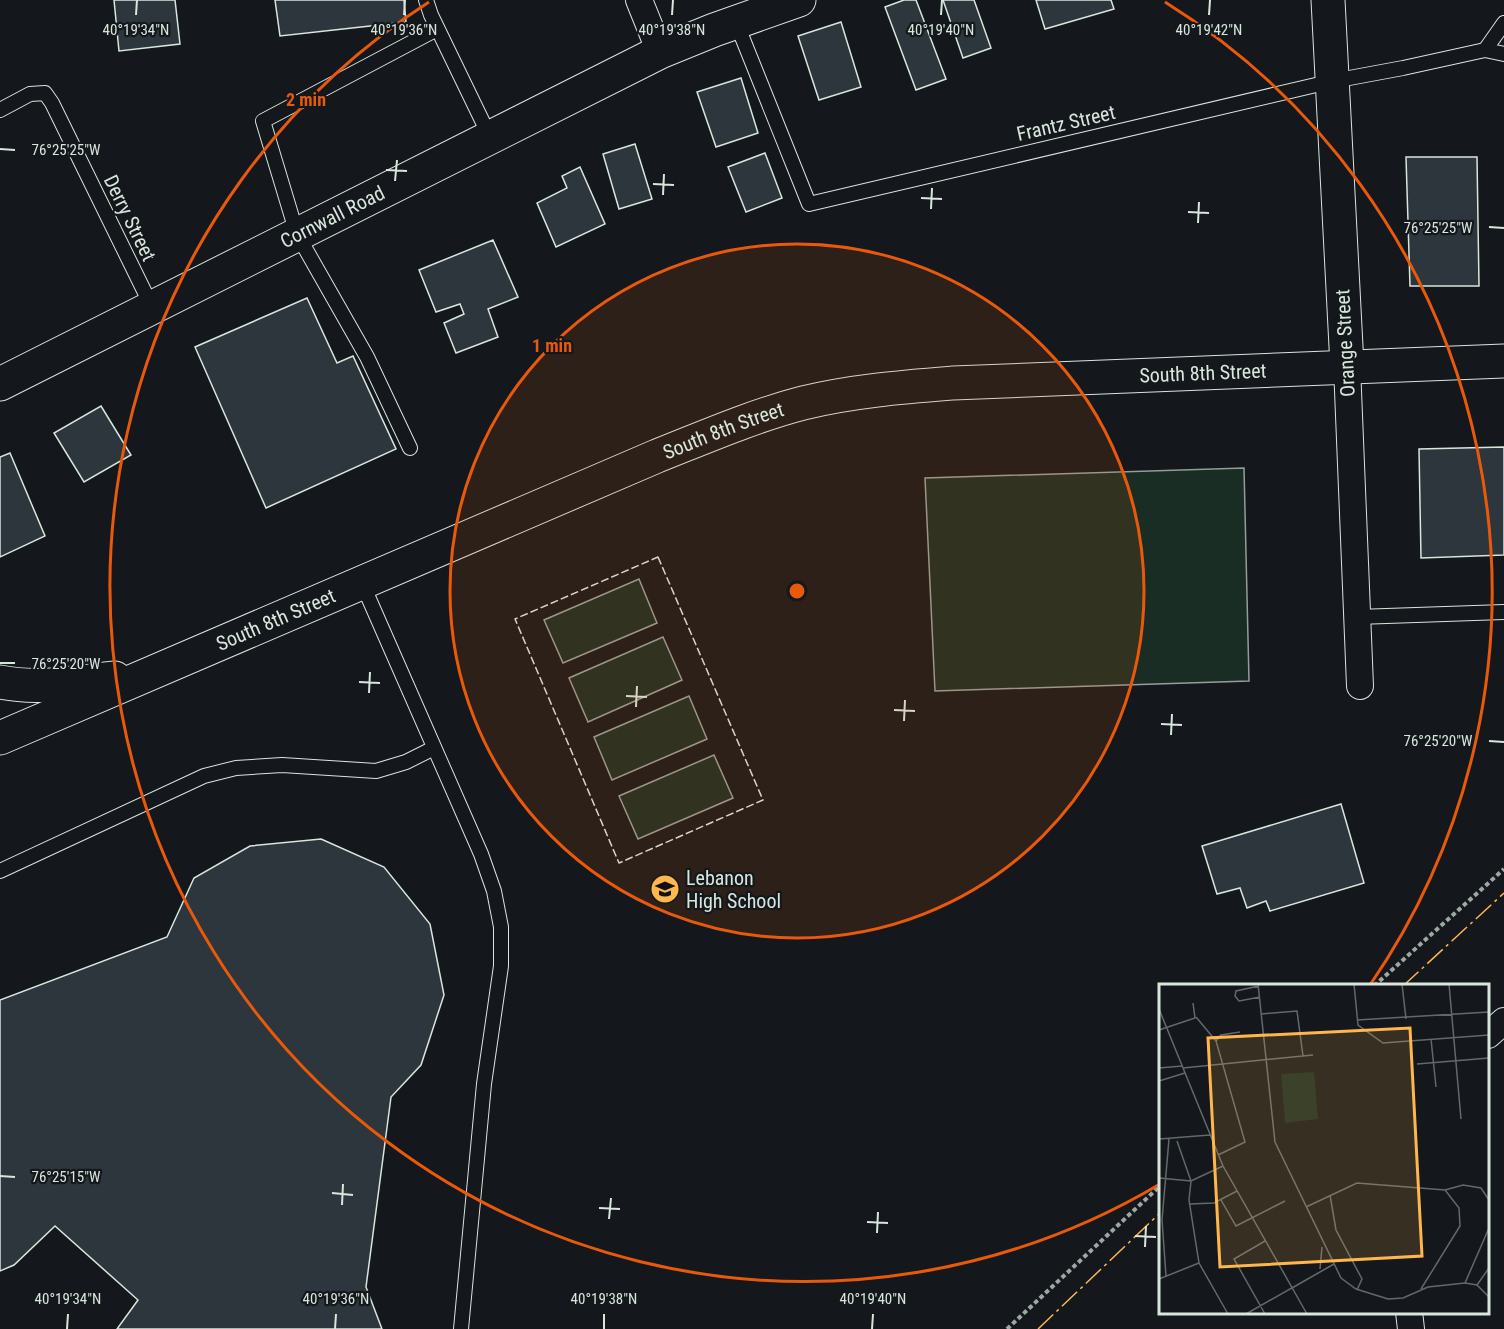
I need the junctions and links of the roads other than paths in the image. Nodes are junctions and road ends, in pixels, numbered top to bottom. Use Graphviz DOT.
graph roads {
  1 [pos="426,0"];
  2 [pos="639,0"];
  3 [pos="799,0"];
  4 [pos="1329,0"];
  5 [pos="736,22"];
  6 [pos="1504,23"];
  7 [pos="437,28"];
  8 [pos="1485,50"];
  9 [pos="660,52"];
  10 [pos="1504,54"];
  11 [pos="1333,81"];
  12 [pos="0,110"];
  13 [pos="490,137"];
  14 [pos="297,234"];
  15 [pos="152,307"];
  16 [pos="1504,361"];
  17 [pos="1347,366"];
  18 [pos="0,384"];
  19 [pos="410,448"];
  20 [pos="362,583"];
  21 [pos="1504,612"];
  22 [pos="1357,617"];
  23 [pos="147,675"];
  24 [pos="0,682"];
  25 [pos="1360,686"];
  26 [pos="0,738"];
  27 [pos="434,748"];
  28 [pos="0,871"];
  29 [pos="1504,1021"];
  30 [pos="1489,1034"];
  31 [pos="1409,1314"];
  32 [pos="460,1329"];
  33 [pos="1411,1329"];
  1 -- 7 [label="lane"];
  2 -- 9 [label="street"];
  3 -- 5 [label="street, Cornwall Road"];
  4 -- 11 [label="street, Orange Street"];
  5 -- 9 [label="street, Cornwall Road"];
  5 -- 11 [label="lane, Frantz Street"];
  6 -- 8 [label="lane"];
  7 -- 13 [label="lane"];
  7 -- 14 [label="lane"];
  8 -- 10 [label="lane"];
  8 -- 11 [label="lane, Frantz Street"];
  9 -- 13 [label="street, Cornwall Road"];
  11 -- 17 [label="street, Orange Street"];
  12 -- 15 [label="lane, Derry Street"];
  13 -- 14 [label="street, Cornwall Road"];
  14 -- 15 [label="street, Cornwall Road"];
  14 -- 19 [label="lane"];
  15 -- 18 [label="street, Cornwall Road"];
  16 -- 17 [label="street, South 8th Street"];
  17 -- 20 [label="street, South 8th Street"];
  17 -- 22 [label="street, Orange Street"];
  20 -- 23 [label="street, South 8th Street"];
  20 -- 27 [label="lane"];
  21 -- 22 [label="lane"];
  22 -- 25 [label="street, Orange Street"];
  23 -- 24 [label="street"];
  23 -- 26 [label="street, South 8th Street"];
  27 -- 28 [label="lane"];
  27 -- 32 [label="lane"];
  29 -- 30 [label="street"];
  31 -- 33 [label="street"];
}
